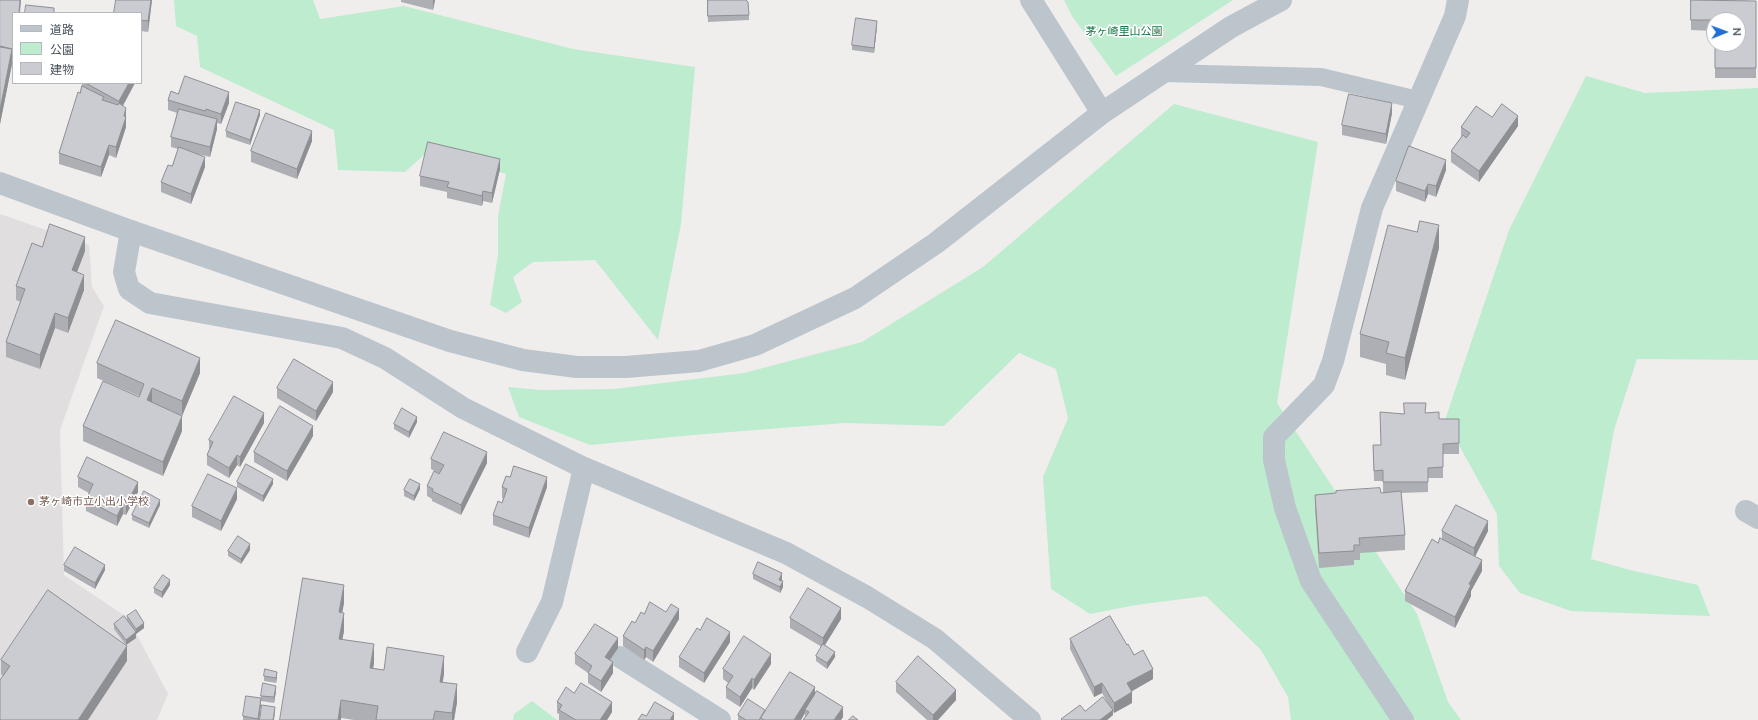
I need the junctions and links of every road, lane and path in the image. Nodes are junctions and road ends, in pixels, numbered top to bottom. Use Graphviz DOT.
graph roads {
  1 [pos="1031,0"];
  2 [pos="1281,0"];
  3 [pos="1458,0"];
  4 [pos="1164,73"];
  5 [pos="1418,100"];
  6 [pos="1102,113"];
  7 [pos="0,183"];
  8 [pos="131,231"];
  9 [pos="584,468"];
  10 [pos="527,652"];
  11 [pos="620,657"];
  12 [pos="720,720"];
  13 [pos="1030,720"];
  14 [pos="1403,720"];
  1 -- 6 [label="street"];
  2 -- 4 [label="street"];
  3 -- 5 [label="street"];
  4 -- 5 [label="lane"];
  4 -- 6 [label="street"];
  5 -- 14 [label="street"];
  6 -- 8 [label="street"];
  7 -- 8 [label="street"];
  8 -- 9 [label="street"];
  9 -- 10 [label="street"];
  9 -- 13 [label="street"];
  11 -- 12 [label="street"];
}
